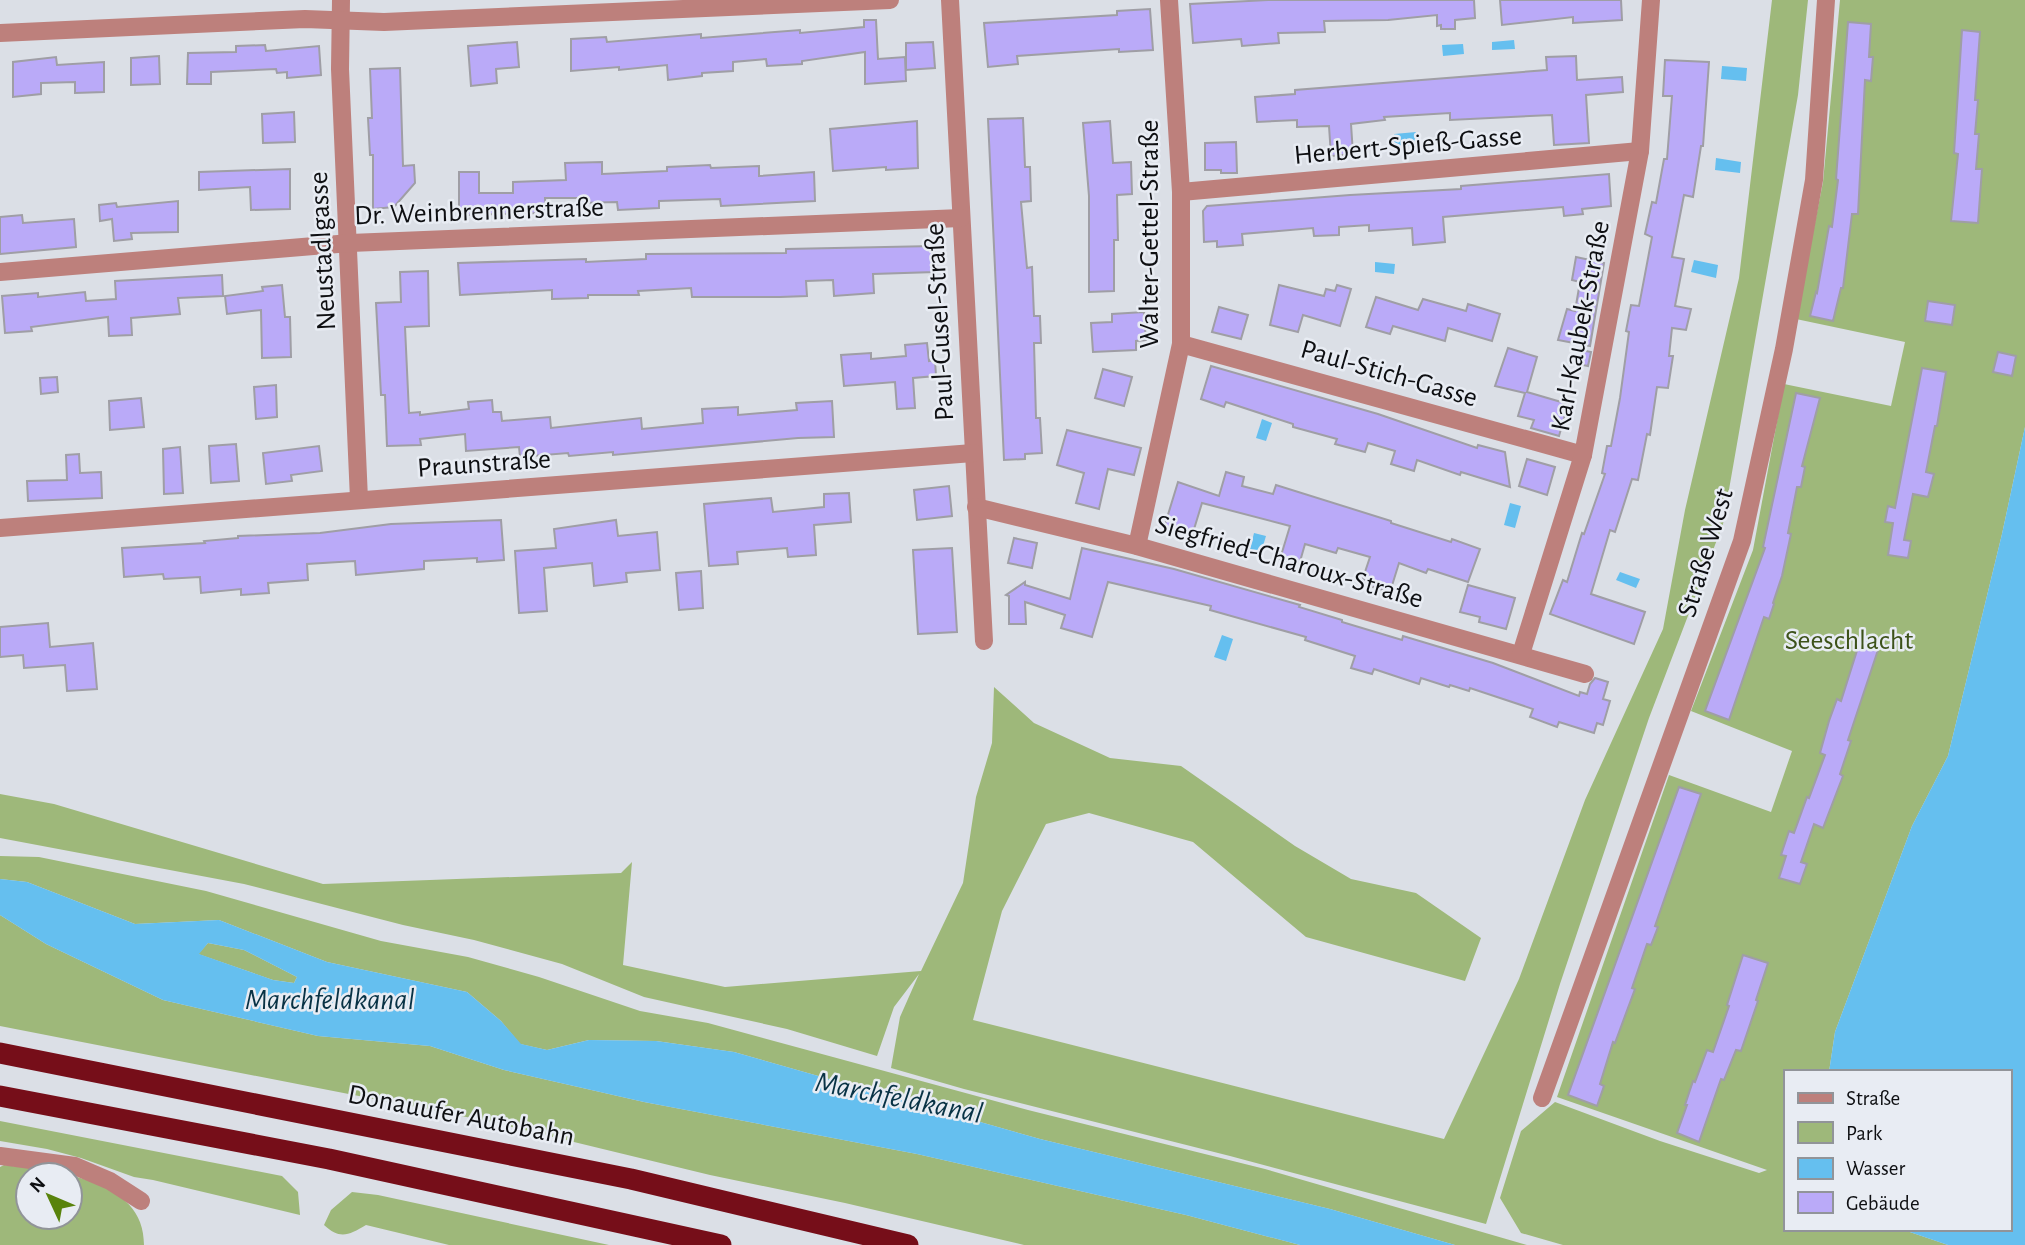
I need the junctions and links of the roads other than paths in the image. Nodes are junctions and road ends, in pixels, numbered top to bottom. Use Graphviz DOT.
graph roads {
  1 [pos="341,0"];
  2 [pos="890,0"];
  3 [pos="950,0"];
  4 [pos="1169,0"];
  5 [pos="1651,0"];
  6 [pos="1826,0"];
  7 [pos="341,20"];
  8 [pos="0,33"];
  9 [pos="1640,151"];
  10 [pos="1181,192"];
  11 [pos="961,218"];
  12 [pos="349,243"];
  13 [pos="0,272"];
  14 [pos="1181,344"];
  15 [pos="973,453"];
  16 [pos="1583,455"];
  17 [pos="359,499"];
  18 [pos="976,507"];
  19 [pos="0,528"];
  20 [pos="1137,547"];
  21 [pos="984,641"];
  22 [pos="1521,654"];
  23 [pos="1585,674"];
  24 [pos="0,1053"];
  25 [pos="0,1096"];
  26 [pos="1542,1098"];
  27 [pos="0,1156"];
  28 [pos="141,1201"];
  29 [pos="720,1245"];
  30 [pos="908,1245"];
  1 -- 7 [label="street, Neustadlgasse"];
  2 -- 7 [label="street"];
  3 -- 11 [label="street, Paul-Gusel-Straße"];
  4 -- 10 [label="street, Walter-Gettel-Straße"];
  5 -- 9 [label="street, Karl-Kaubek-Straße"];
  6 -- 26 [label="street, Straße West"];
  7 -- 8 [label="street"];
  7 -- 12 [label="street, Neustadlgasse"];
  9 -- 10 [label="street, Herbert-Spieß-Gasse"];
  9 -- 16 [label="street, Karl-Kaubek-Straße"];
  10 -- 14 [label="street, Walter-Gettel-Straße"];
  11 -- 12 [label="street, Dr. Weinbrennerstraße"];
  11 -- 15 [label="street, Paul-Gusel-Straße"];
  12 -- 13 [label="street, Dr. Weinbrennerstraße"];
  12 -- 17 [label="street, Neustadlgasse"];
  14 -- 16 [label="street, Paul-Stich-Gasse"];
  14 -- 20 [label="street, Walter-Gettel-Straße"];
  15 -- 17 [label="street, Praunstraße"];
  15 -- 18 [label="street, Paul-Gusel-Straße"];
  16 -- 22 [label="street, Karl-Kaubek-Straße"];
  17 -- 19 [label="street, Praunstraße"];
  18 -- 20 [label="street, Siegfried-Charoux-Straße"];
  18 -- 21 [label="street, Paul-Gusel-Straße"];
  20 -- 22 [label="street, Siegfried-Charoux-Straße"];
  22 -- 23 [label="street, Siegfried-Charoux-Straße"];
  24 -- 30 [label="highway, Donauufer Autobahn"];
  25 -- 29 [label="highway"];
  27 -- 28 [label="street"];
}
